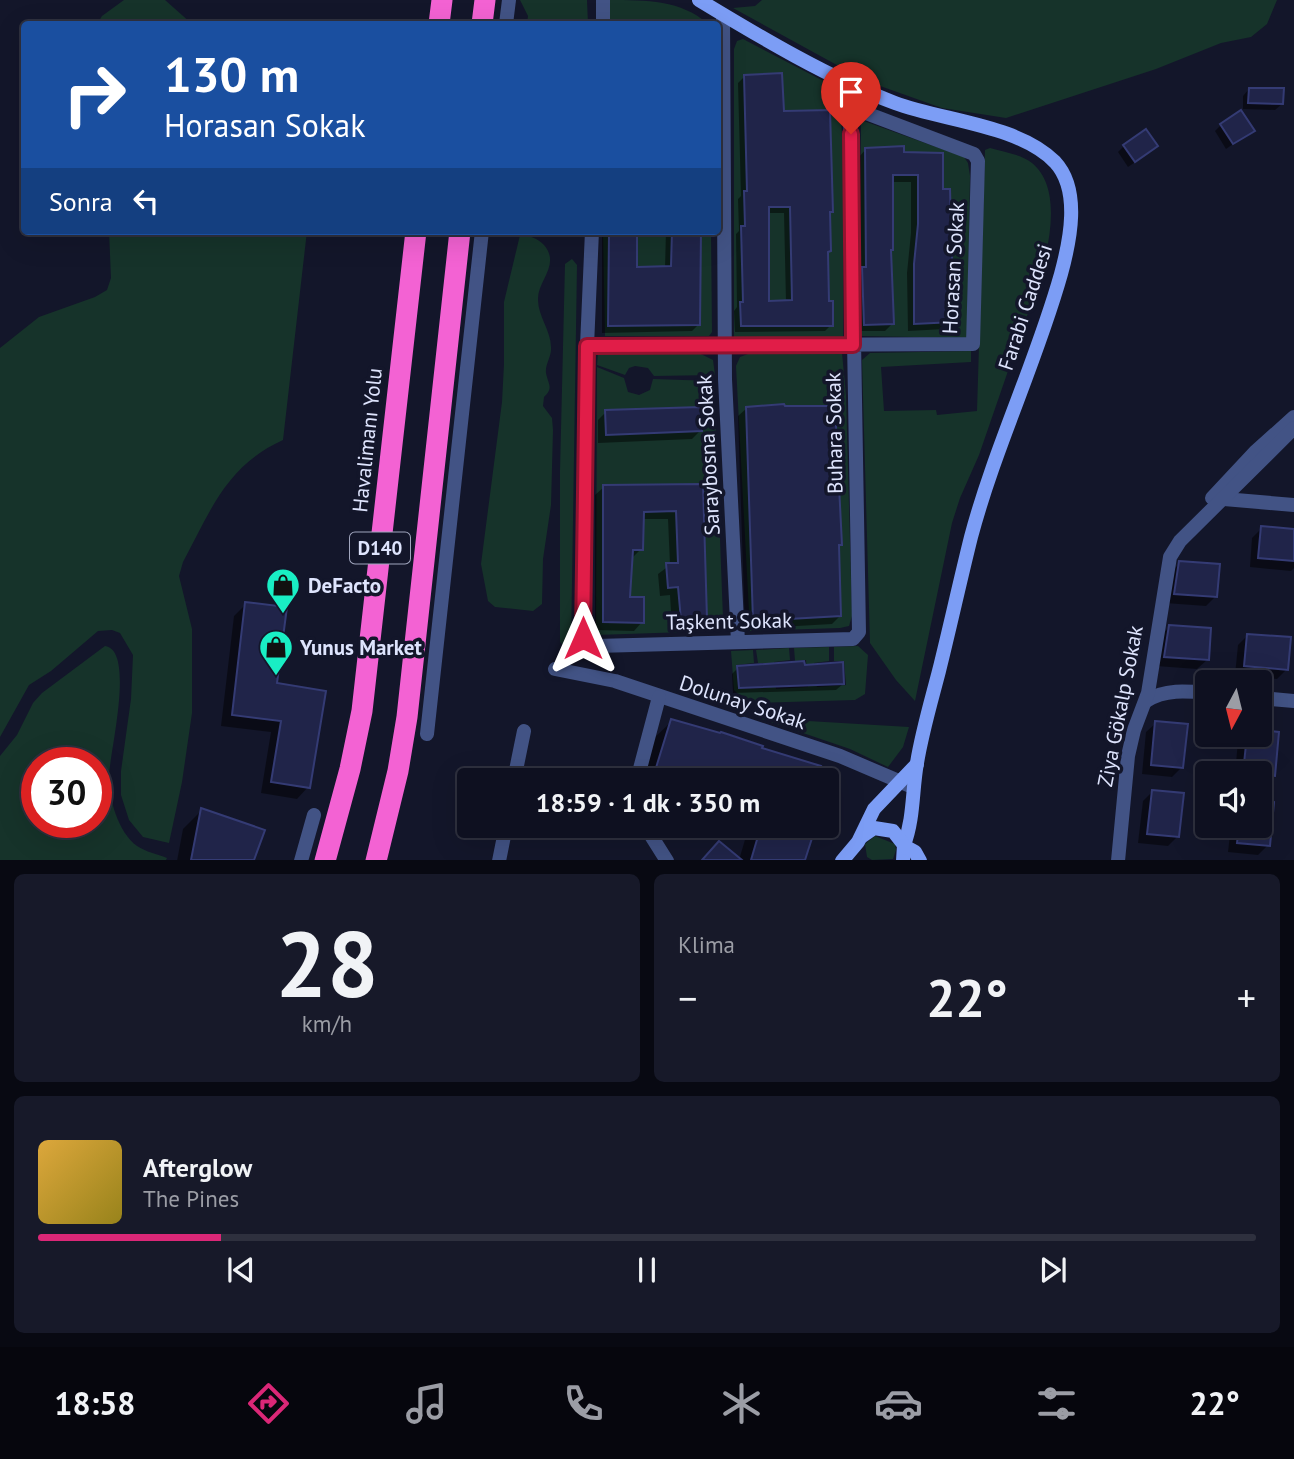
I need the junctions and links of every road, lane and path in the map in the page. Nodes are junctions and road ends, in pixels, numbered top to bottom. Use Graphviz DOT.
graph roads {
  1 [pos="442,0"];
  2 [pos="485,0"];
  3 [pos="509,0"];
  4 [pos="603,0"];
  5 [pos="699,0"];
  6 [pos="723,15"];
  7 [pos="439,21"];
  8 [pos="482,21"];
  9 [pos="506,21"];
  10 [pos="603,21"];
  11 [pos="721,98"];
  12 [pos="850,107"];
  13 [pos="721,190"];
  14 [pos="415,235"];
  15 [pos="460,235"];
  16 [pos="482,235"];
  17 [pos="592,235"];
  18 [pos="724,345"];
  19 [pos="853,345"];
  20 [pos="587,346"];
  21 [pos="1294,417"];
  22 [pos="1294,428"];
  23 [pos="1224,499"];
  24 [pos="1294,505"];
  25 [pos="1213,509"];
  26 [pos="859,632"];
  27 [pos="738,642"];
  28 [pos="555,669"];
  29 [pos="1195,692"];
  30 [pos="659,697"];
  31 [pos="1272,699"];
  32 [pos="1146,701"];
  33 [pos="1294,701"];
  34 [pos="524,731"];
  35 [pos="427,734"];
  36 [pos="917,764"];
  37 [pos="516,768"];
  38 [pos="640,768"];
  39 [pos="899,782"];
  40 [pos="914,788"];
  41 [pos="314,815"];
  42 [pos="504,838"];
  43 [pos="653,838"];
  44 [pos="859,840"];
  45 [pos="904,851"];
  46 [pos="301,860"];
  47 [pos="325,860"];
  48 [pos="376,860"];
  49 [pos="499,860"];
  50 [pos="667,860"];
  51 [pos="842,860"];
  52 [pos="858,860"];
  53 [pos="920,860"];
  54 [pos="1118,860"];
  1 -- 7 [label="highway"];
  2 -- 8 [label="highway"];
  3 -- 9 [label="street"];
  4 -- 10 [label="street"];
  5 -- 6 [label="street, Farabi Caddesi"];
  6 -- 11 [label="street, Saraybosna Sokak"];
  6 -- 36 [label="street, Farabi Caddesi"];
  12 -- 19 [label="street, Buhara Sokak"];
  12 -- 19 [label="street, Horasan Sokak"];
  13 -- 18 [label="street, Saraybosna Sokak"];
  14 -- 47 [label="highway, Havalimanı Yolu / D140"];
  15 -- 48 [label="highway, D140"];
  16 -- 35 [label="street"];
  17 -- 20 [label="street"];
  18 -- 19 [label="street, Horasan Sokak"];
  18 -- 20 [label="street, Horasan Sokak"];
  18 -- 27 [label="street, Saraybosna Sokak"];
  19 -- 26 [label="street, Buhara Sokak"];
  20 -- 27 [label="street, Taşkent Sokak"];
  21 -- 25 [label="street"];
  22 -- 23 [label="street, Ziya Gökalp Sokak"];
  23 -- 24 [label="street"];
  23 -- 25 [label="street, Ziya Gökalp Sokak"];
  25 -- 32 [label="street, Ziya Gökalp Sokak"];
  26 -- 27 [label="street, Taşkent Sokak"];
  28 -- 30 [label="street, Dolunay Sokak"];
  29 -- 32 [label="street"];
  30 -- 38 [label="street"];
  30 -- 39 [label="street, Dolunay Sokak"];
  31 -- 33 [label="street"];
  32 -- 54 [label="street, Ziya Gökalp Sokak"];
  34 -- 37 [label="street"];
  36 -- 39 [label="street"];
  36 -- 40 [label="street, Farabi Caddesi"];
  39 -- 40 [label="street, Dolunay Sokak"];
  39 -- 44 [label="street"];
  40 -- 45 [label="street, Farabi Caddesi"];
  41 -- 46 [label="street"];
  42 -- 49 [label="street"];
  43 -- 50 [label="street"];
  44 -- 45 [label="street"];
  44 -- 51 [label="street"];
  44 -- 52 [label="street"];
  45 -- 53 [label="street"];
}
